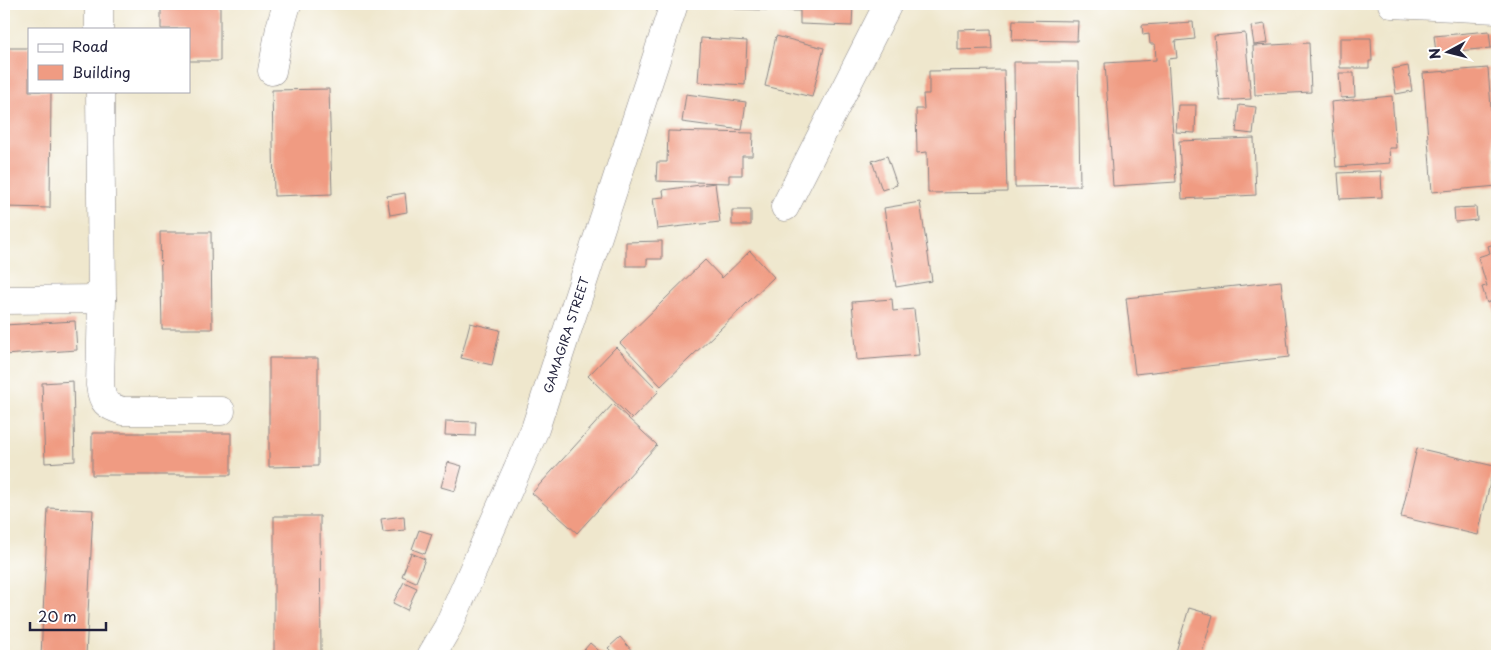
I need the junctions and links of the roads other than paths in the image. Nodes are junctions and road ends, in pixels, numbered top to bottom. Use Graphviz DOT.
graph roads {
  1 [pos="99,4"];
  2 [pos="287,4"];
  3 [pos="674,4"];
  4 [pos="888,4"];
  5 [pos="1392,4"];
  6 [pos="1497,8"];
  7 [pos="99,28"];
  8 [pos="272,71"];
  9 [pos="100,92"];
  10 [pos="785,207"];
  11 [pos="102,299"];
  12 [pos="4,300"];
  13 [pos="221,411"];
  14 [pos="431,656"];
  1 -- 7 [label="street"];
  2 -- 8 [label="street"];
  3 -- 14 [label="street, GAMAGIRA STREET"];
  4 -- 10 [label="street"];
  5 -- 6 [label="street"];
  9 -- 11 [label="street"];
  11 -- 12 [label="street"];
  11 -- 13 [label="street"];
}
